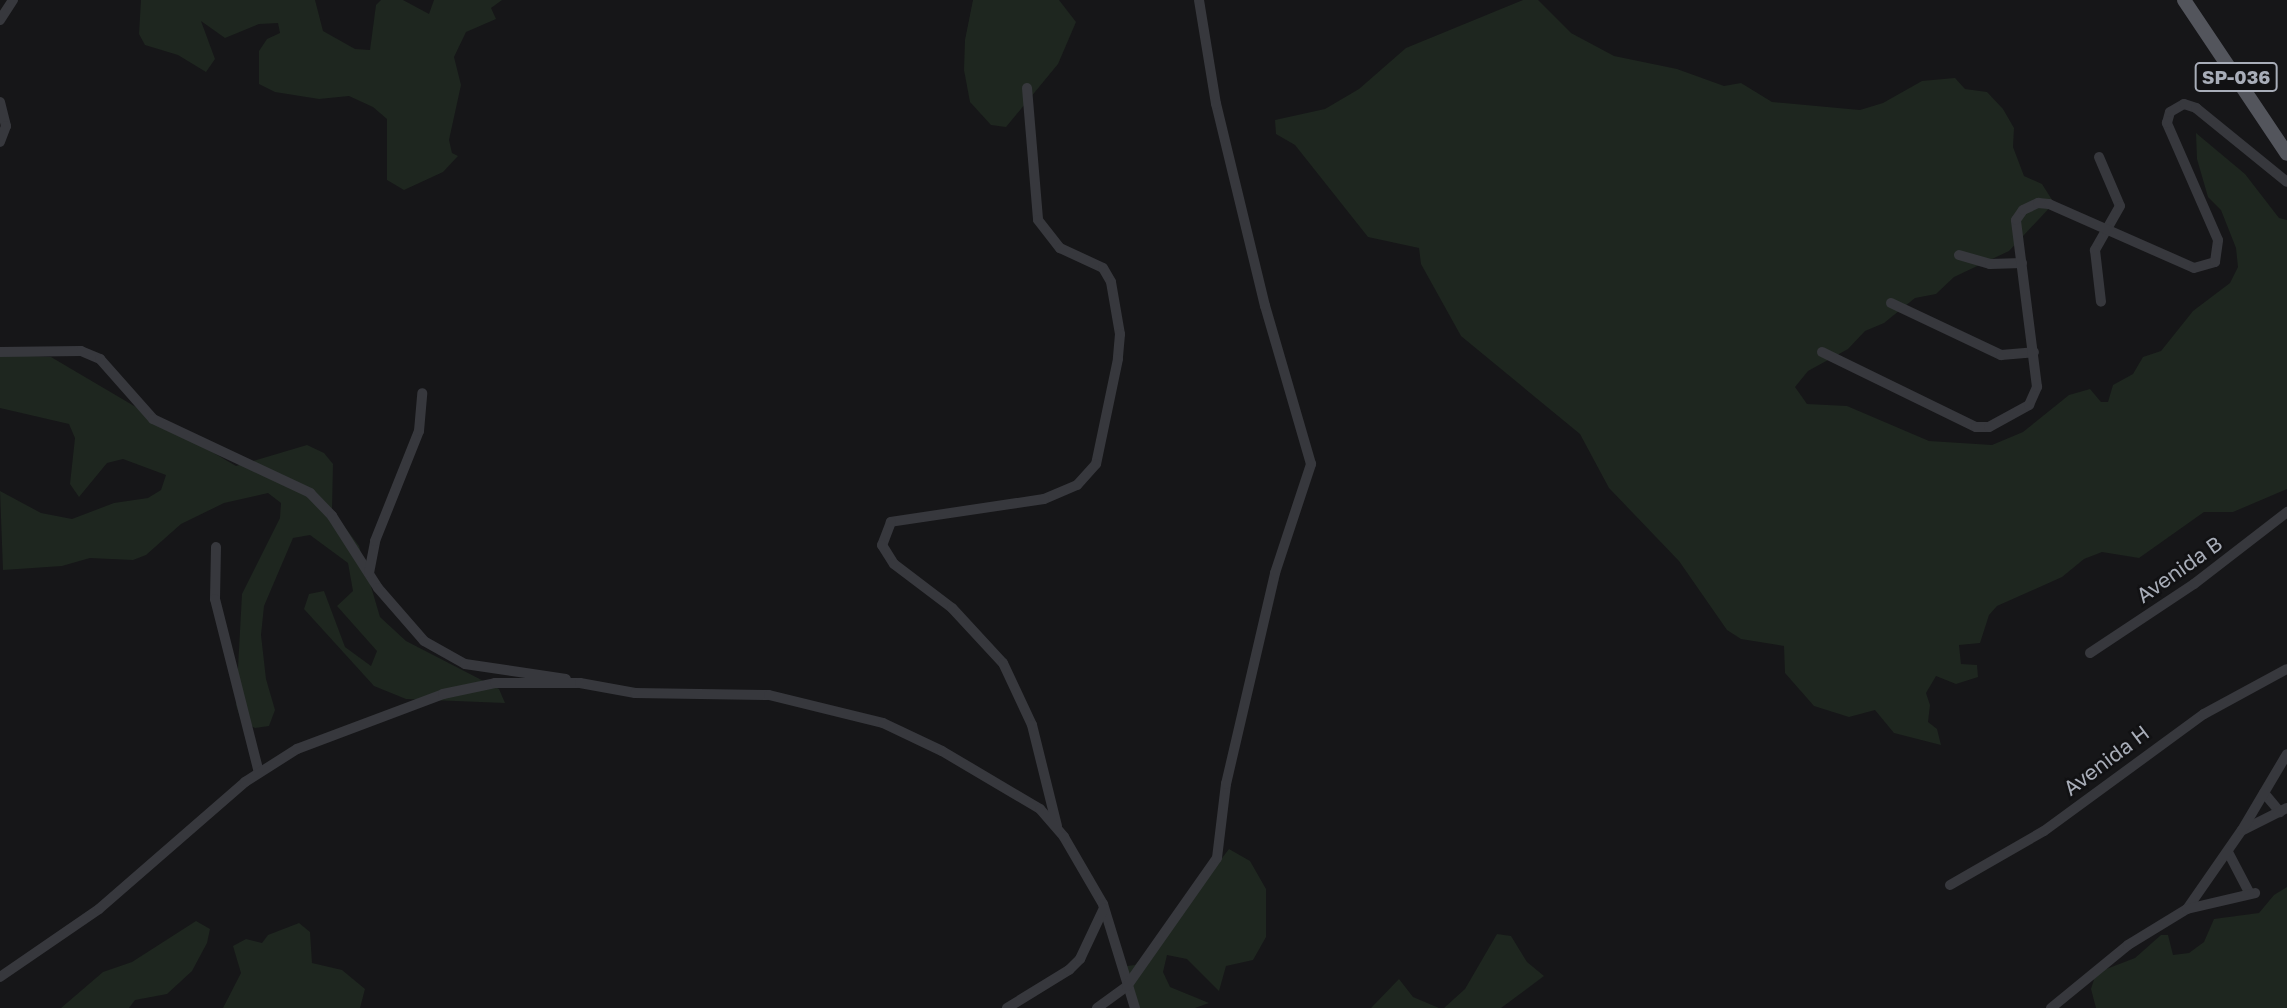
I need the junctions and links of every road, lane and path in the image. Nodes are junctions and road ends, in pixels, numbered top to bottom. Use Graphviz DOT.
graph roads {
  1 [pos="13,0"];
  2 [pos="1199,0"];
  3 [pos="2184,0"];
  4 [pos="0,20"];
  5 [pos="1027,88"];
  6 [pos="0,102"];
  7 [pos="0,142"];
  8 [pos="2287,154"];
  9 [pos="2099,157"];
  10 [pos="2287,182"];
  11 [pos="2107,230"];
  12 [pos="1959,255"];
  13 [pos="2022,263"];
  14 [pos="2101,302"];
  15 [pos="1891,303"];
  16 [pos="0,352"];
  17 [pos="1822,352"];
  18 [pos="2034,352"];
  19 [pos="422,393"];
  20 [pos="2287,512"];
  21 [pos="216,547"];
  22 [pos="369,573"];
  23 [pos="2090,653"];
  24 [pos="2287,669"];
  25 [pos="580,682"];
  26 [pos="2287,754"];
  27 [pos="259,773"];
  28 [pos="2264,793"];
  29 [pos="2283,810"];
  30 [pos="1058,830"];
  31 [pos="2242,830"];
  32 [pos="2228,852"];
  33 [pos="1950,885"];
  34 [pos="1104,908"];
  35 [pos="2187,909"];
  36 [pos="0,977"];
  37 [pos="1127,986"];
  38 [pos="1007,1008"];
  39 [pos="1097,1008"];
  40 [pos="1135,1008"];
  41 [pos="2051,1008"];
  1 -- 4 [label="street"];
  2 -- 37 [label="street"];
  3 -- 8 [label="main road, SP-036"];
  5 -- 30 [label="street"];
  6 -- 7 [label="street"];
  9 -- 11 [label="street"];
  10 -- 11 [label="street"];
  11 -- 13 [label="street"];
  11 -- 14 [label="street"];
  12 -- 13 [label="street"];
  13 -- 18 [label="street"];
  15 -- 18 [label="street"];
  16 -- 22 [label="street"];
  17 -- 18 [label="street"];
  19 -- 22 [label="street"];
  20 -- 23 [label="street, Avenida B"];
  21 -- 27 [label="street"];
  22 -- 25 [label="street"];
  24 -- 33 [label="street, Avenida H"];
  25 -- 27 [label="street"];
  25 -- 30 [label="street"];
  26 -- 28 [label="street"];
  27 -- 36 [label="street"];
  28 -- 29 [label="street"];
  28 -- 31 [label="street"];
  29 -- 31 [label="street"];
  30 -- 34 [label="street"];
  31 -- 32 [label="street"];
  32 -- 35 [label="street"];
  32 -- 35 [label="street"];
  34 -- 37 [label="street"];
  34 -- 38 [label="street"];
  35 -- 41 [label="street"];
  37 -- 39 [label="street"];
  37 -- 40 [label="street"];
}
